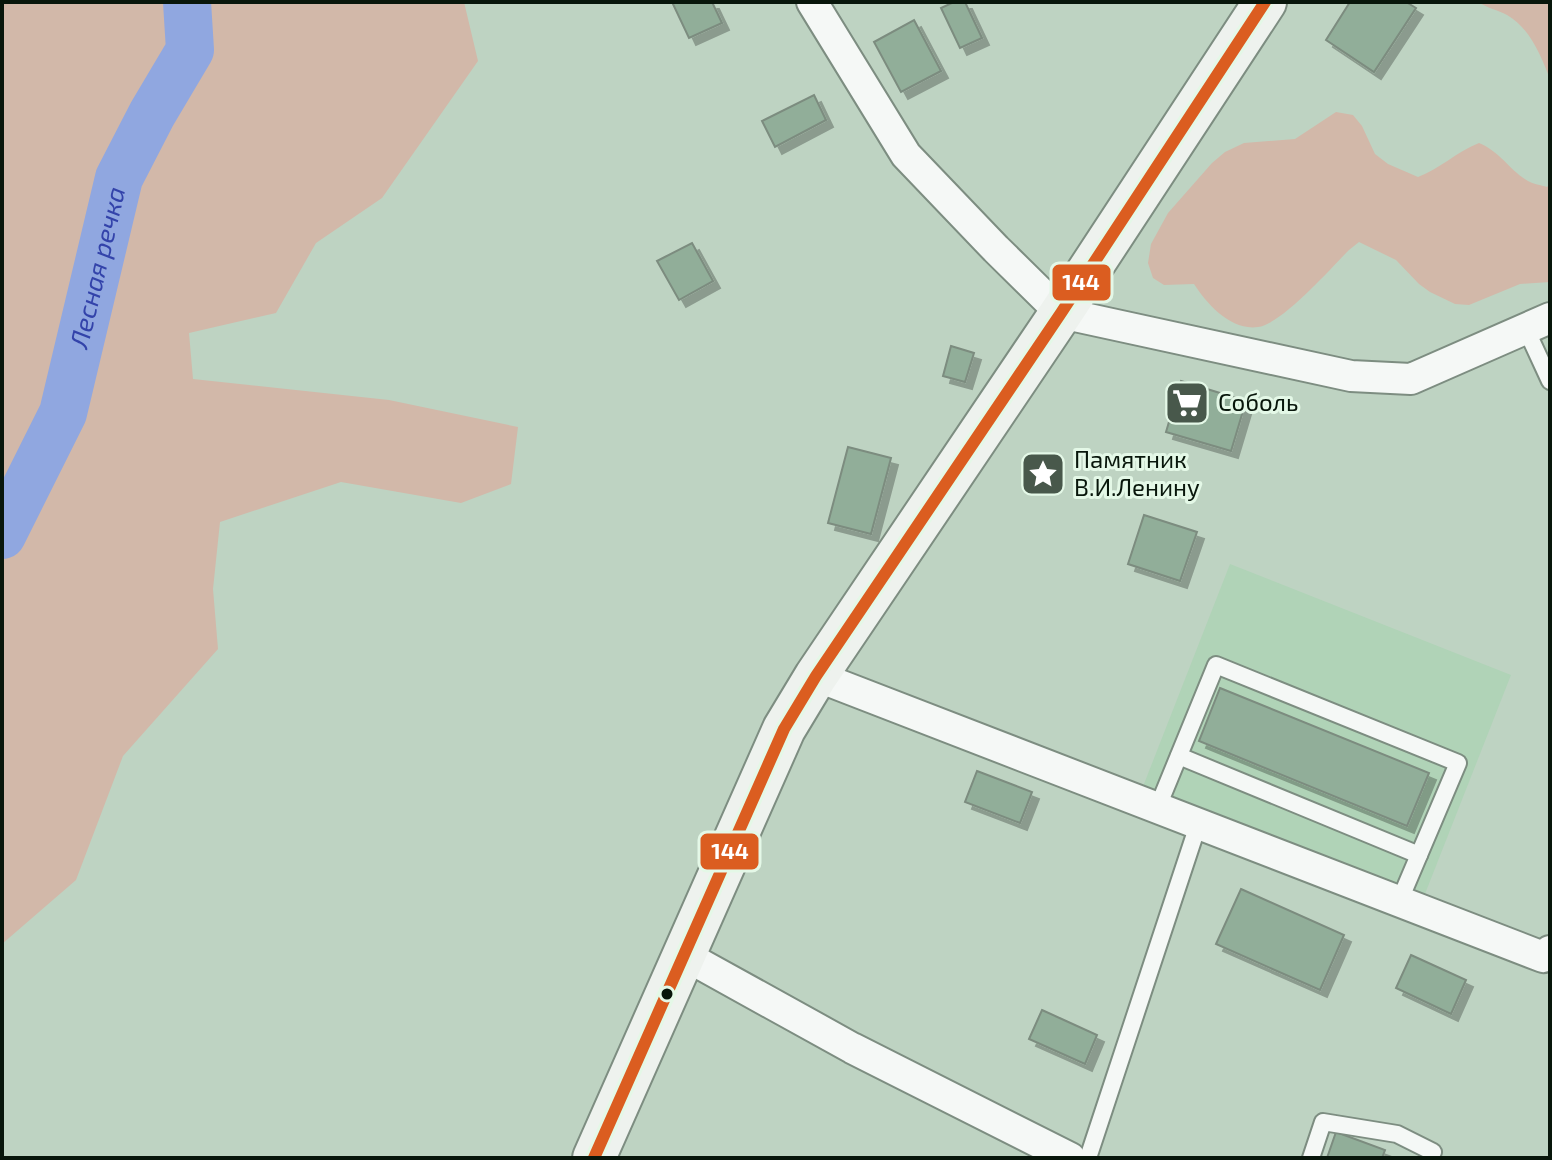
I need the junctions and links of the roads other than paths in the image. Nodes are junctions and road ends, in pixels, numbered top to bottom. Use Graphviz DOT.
graph roads {
  1 [pos="812,2"];
  2 [pos="1265,2"];
  3 [pos="1061,313"];
  4 [pos="1538,324"];
  5 [pos="1550,381"];
  6 [pos="816,676"];
  7 [pos="1179,756"];
  8 [pos="1157,809"];
  9 [pos="1198,825"];
  10 [pos="1419,855"];
  11 [pos="1399,902"];
  12 [pos="1550,951"];
  13 [pos="684,955"];
  14 [pos="1433,1152"];
  15 [pos="594,1158"];
  16 [pos="1070,1158"];
  17 [pos="1088,1158"];
  18 [pos="1311,1158"];
  1 -- 3 [label="street"];
  2 -- 3 [label="main road"];
  3 -- 4 [label="street"];
  3 -- 6 [label="main road"];
  4 -- 5 [label="lane"];
  6 -- 8 [label="street"];
  6 -- 13 [label="main road"];
  7 -- 8 [label="lane"];
  7 -- 10 [label="lane"];
  7 -- 10 [label="lane"];
  8 -- 9 [label="street"];
  9 -- 11 [label="street"];
  9 -- 17 [label="lane"];
  10 -- 11 [label="lane"];
  11 -- 12 [label="street"];
  13 -- 15 [label="main road"];
  13 -- 16 [label="street"];
  14 -- 18 [label="lane"];
}
